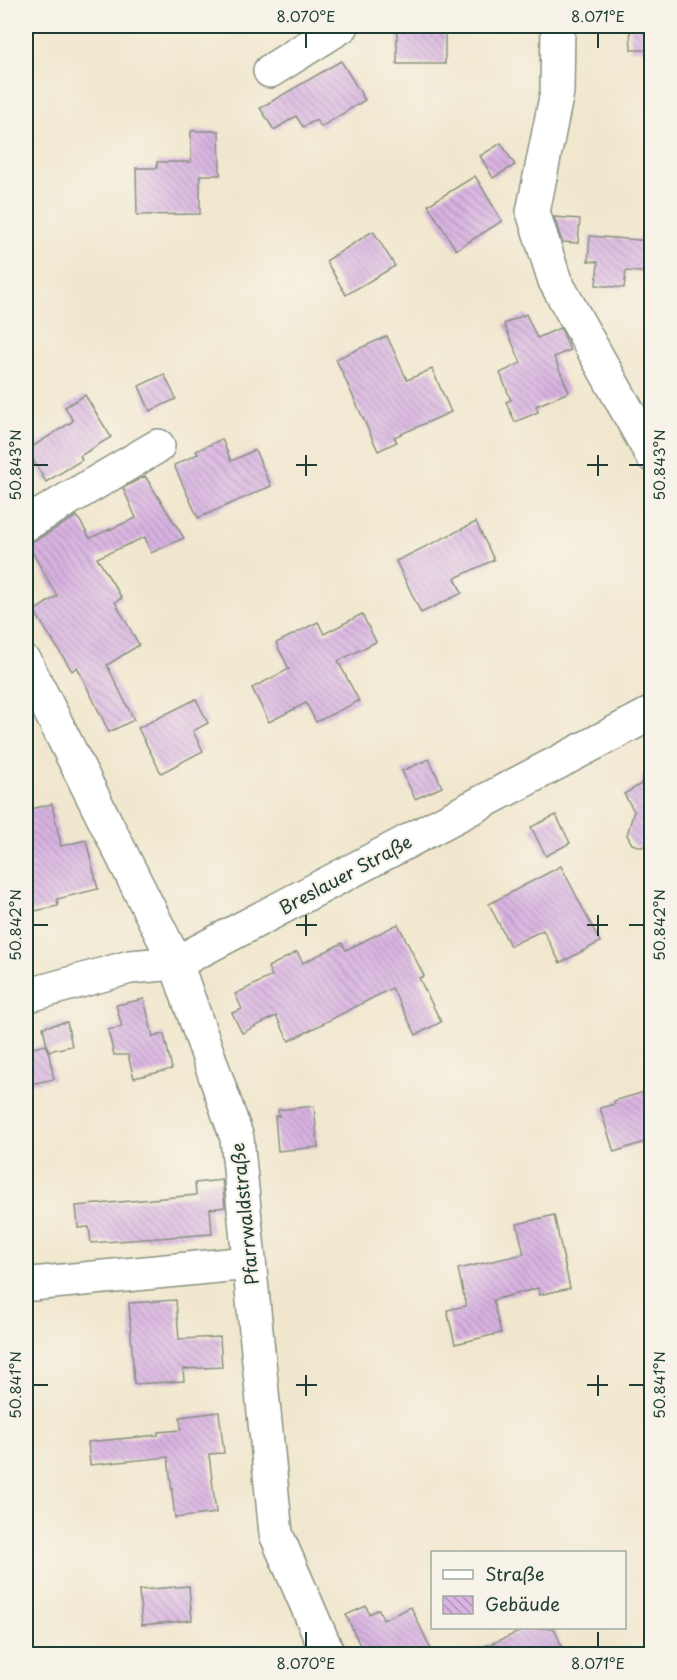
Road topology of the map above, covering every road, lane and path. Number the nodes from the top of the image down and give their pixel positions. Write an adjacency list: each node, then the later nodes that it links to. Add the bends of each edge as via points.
1 (342, 26): 3 (street)
2 (558, 26): 5 (street, via 557,92 533,212 555,281)
3 (270, 71)
4 (158, 446): 6 (street)
5 (651, 455)
6 (26, 524)
7 (26, 663): 9 (street, Pfarrwaldstraße)
8 (651, 712): 9 (street, Breslauer Straße)
9 (176, 963): 10 (street, Breslauer Straße, via 130,967); 11 (street, Pfarrwaldstraße, via 237,1138)
10 (26, 996)
11 (249, 1263): 12 (street); 13 (street, Pfarrwaldstraße, via 276,1533)
12 (32, 1284)
13 (328, 1654)

